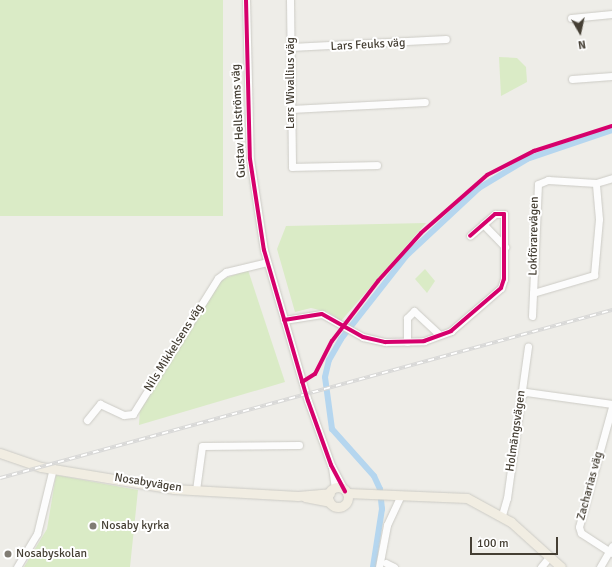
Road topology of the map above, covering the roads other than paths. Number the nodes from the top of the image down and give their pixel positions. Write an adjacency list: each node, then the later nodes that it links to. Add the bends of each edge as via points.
1 (246, 0): 17 (street, Gustav Hellströms väg, via 250,159)
2 (290, 0): 6 (street, Lars Wivallius väg)
3 (612, 14): 4 (street)
4 (571, 18)
5 (446, 39): 6 (street, Lars Feuks väg)
6 (291, 48): 10 (street, Lars Wivallius väg)
7 (612, 76): 8 (street)
8 (572, 79)
9 (425, 102): 10 (street)
10 (291, 109): 11 (street, Lars Wivallius väg, via 292,167)
11 (377, 165)
12 (612, 178): 13 (street, Lokförarevägen)
13 (596, 183): 18 (street, via 599,219 594,275); 18 (street, Lokförarevägen, via 548,180 538,184)
14 (483, 224): 15 (street); 16 (street); 16 (street, via 495,214 504,214)
15 (470, 236)
16 (505, 247): 21 (street, via 501,288 461,325)
17 (267, 262): 20 (street, Gustav Hellströms väg); 26 (street, Nils Mikkelsens väg, via 226,272 218,278 133,414 124,415 100,404)
18 (533, 293): 19 (street, Lokförarevägen)
19 (532, 316)
20 (284, 320): 22 (street, via 322,314 373,341); 29 (street, Gustav Hellströms väg)
21 (440, 335): 22 (street); 22 (street, via 414,311 407,318)
22 (407, 342)
23 (528, 346): 24 (street, Holmängsvägen)
24 (522, 394): 25 (street, Zacharias väg); 37 (street, Holmängsvägen)
25 (612, 405): 38 (street, Zacharias väg, via 579,527 581,533)
26 (87, 420)
27 (298, 445): 31 (street, via 202,446)
28 (0, 453): 30 (main road, Nosabyvägen)
29 (331, 465): 32 (street, Gustav Hellströms väg); 33 (street, Gustav Hellströms väg)
30 (53, 468): 31 (main road, Nosabyvägen); 41 (street, via 37,534)
31 (196, 490): 33 (main road, Nosabyvägen, via 298,496)
32 (346, 492): 33 (main road); 35 (main road); 36 (main road)
33 (331, 494): 36 (main road, via 337,507)
34 (401, 495): 35 (main road); 37 (main road, via 467,498); 42 (street, via 387,525)
35 (377, 496): 36 (main road)
36 (345, 504)
37 (502, 515): 39 (main road)
38 (611, 550): 46 (street)
39 (549, 557): 44 (street); 45 (main road)
40 (386, 563): 43 (street)
41 (17, 567)
42 (379, 567)
43 (394, 567)
44 (540, 567)
45 (561, 567)
46 (600, 567)

